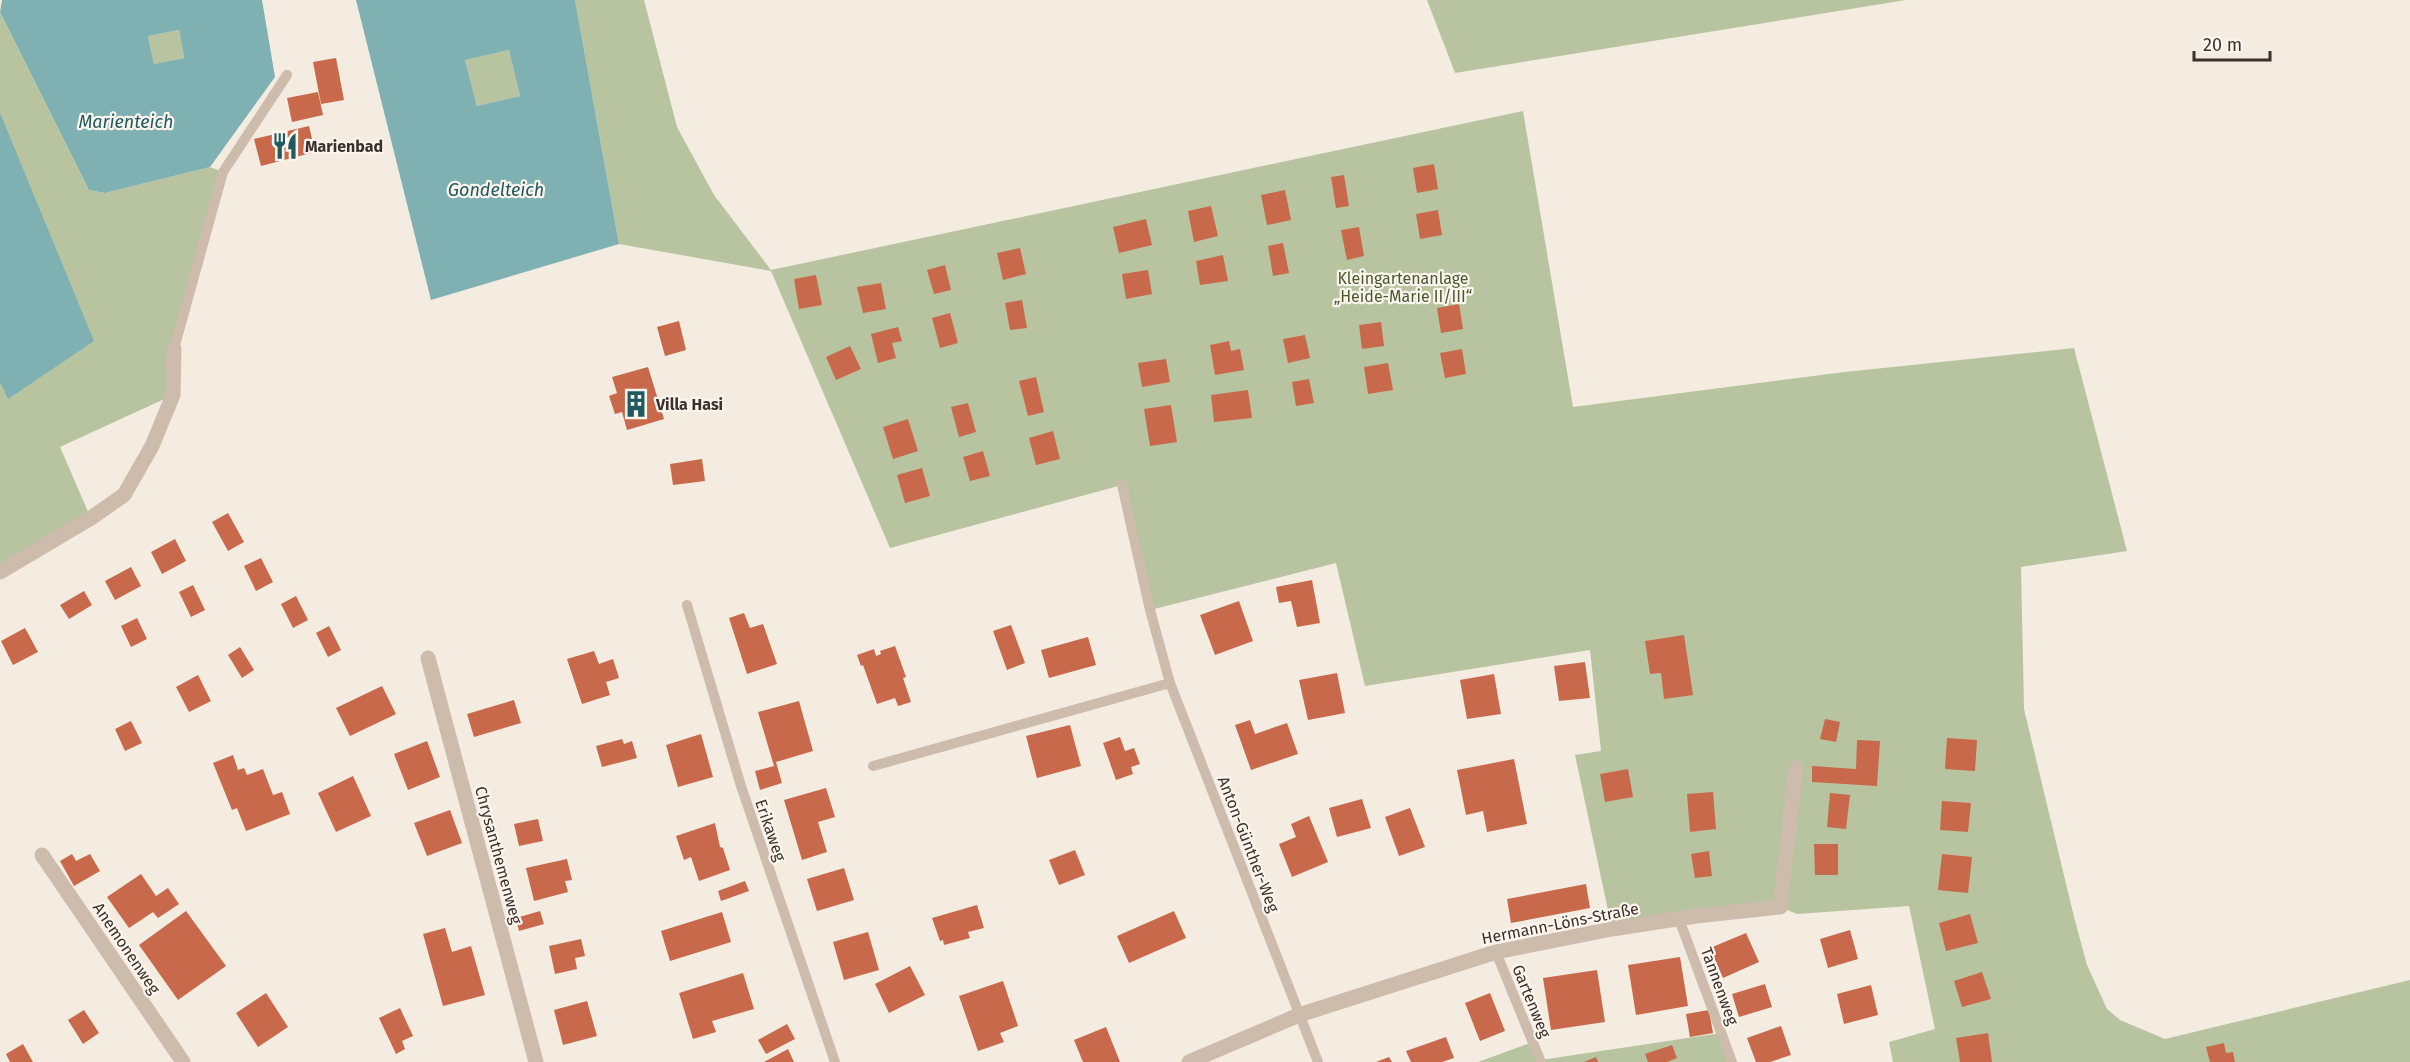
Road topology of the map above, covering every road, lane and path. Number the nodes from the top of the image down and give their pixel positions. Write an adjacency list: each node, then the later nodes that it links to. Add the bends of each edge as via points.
1 (287, 75): 2 (lane, via 223,172)
2 (174, 349): 4 (street, via 173,395 152,446 124,495)
3 (1122, 485): 7 (lane, Anton-Günther-Weg)
4 (0, 572)
5 (687, 606): 17 (lane, Erikaweg, via 741,786)
6 (428, 658): 16 (street, Chrysanthemenweg)
7 (1170, 683): 8 (lane); 13 (lane, Anton-Günther-Weg)
8 (873, 766)
9 (1796, 768): 11 (street, Hermann-Löns-Straße, via 1780,907)
10 (42, 855): 15 (street, Anemonenweg)
11 (1679, 920): 12 (street, Hermann-Löns-Straße); 20 (lane, Tannenweg)
12 (1496, 952): 13 (street, Hermann-Löns-Straße); 14 (lane, Gartenweg)
13 (1299, 1015): 18 (street, Hermann-Löns-Straße); 19 (lane, Anton-Günther-Weg)
14 (1540, 1060)
15 (183, 1062)
16 (536, 1062)
17 (835, 1062)
18 (1189, 1062)
19 (1318, 1062)
20 (1732, 1062)

